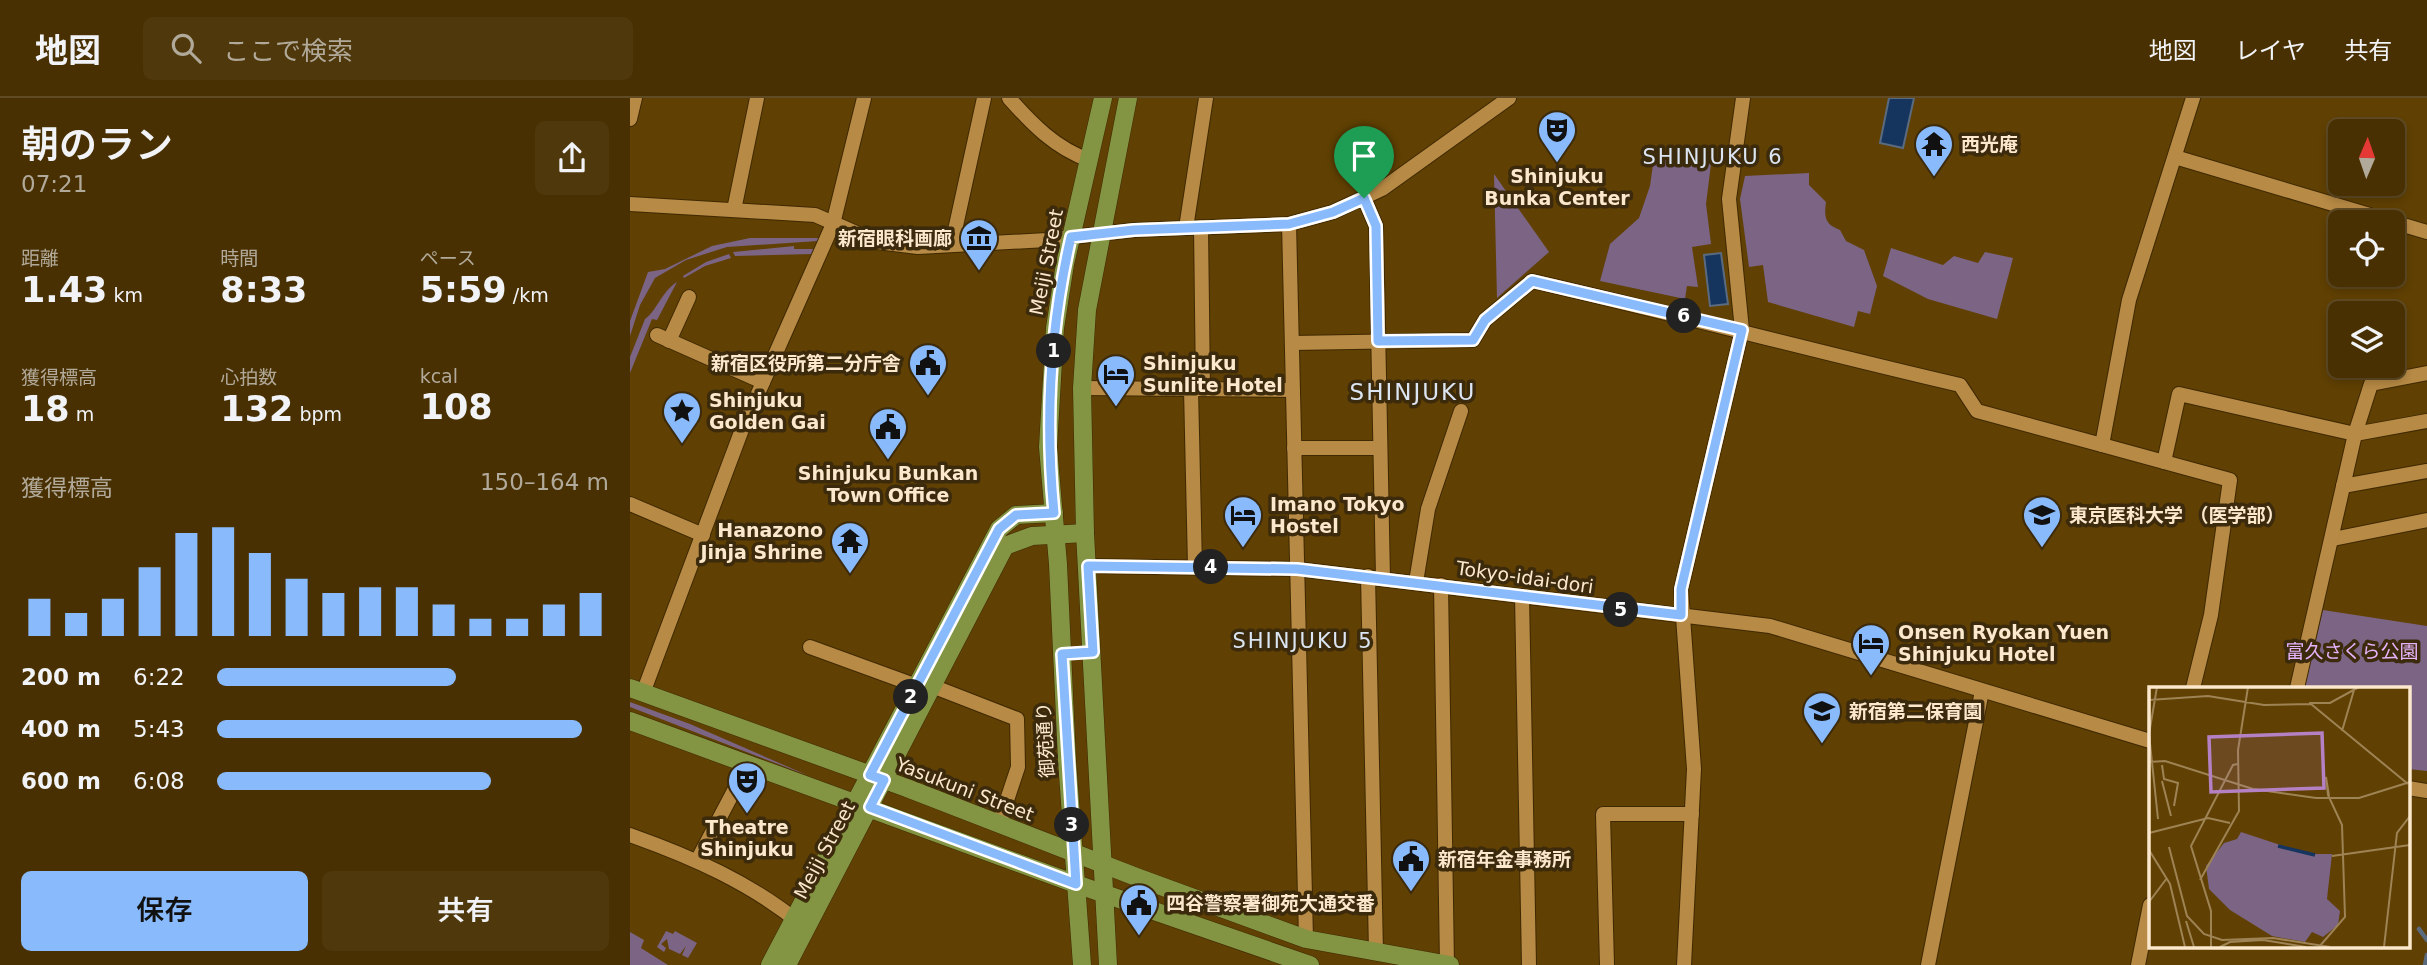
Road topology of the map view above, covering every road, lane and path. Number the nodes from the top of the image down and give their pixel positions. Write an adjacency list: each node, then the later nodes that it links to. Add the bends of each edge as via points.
1 (635, 98): 12 (street)
2 (757, 98): 17 (street)
3 (864, 98): 18 (street)
4 (984, 98): 24 (street)
5 (1009, 98): 14 (street, via 1034,127)
6 (1103, 98): 14 (main road, Meiji Street)
7 (1128, 98): 22 (main road)
8 (1206, 98): 20 (street)
9 (1509, 98): 15 (street)
10 (1743, 98): 26 (street, via 1729,199)
11 (2193, 98): 13 (street)
12 (630, 119)
13 (2175, 156): 21 (street); 37 (street, via 2129,300)
14 (1088, 160): 23 (main road, Meiji Street)
15 (1364, 198): 19 (street); 27 (street, via 1376,226)
16 (630, 204): 17 (street)
17 (734, 210): 18 (street, via 816,215)
18 (834, 224): 24 (street, via 891,245); 30 (street)
19 (1289, 224): 20 (street); 28 (street)
20 (1193, 227): 22 (street); 32 (street)
21 (2427, 232)
22 (1102, 233): 23 (street); 31 (main road, via 1087,310)
23 (1071, 237): 24 (street); 44 (main road, Meiji Street, via 1054,341 1048,447)
24 (952, 244)
25 (690, 298): 30 (street, via 663,338)
26 (1742, 330): 27 (street, via 1532,281 1485,320 1473,340); 37 (street, via 1960,385 1977,411); 58 (street, via 1681,589)
27 (1378, 341): 28 (street); 39 (street)
28 (1293, 342): 33 (street)
29 (2427, 373): 36 (street, via 2371,384)
30 (762, 382): 47 (street)
31 (1082, 388): 32 (street); 46 (main road)
32 (1197, 389): 33 (street); 51 (street)
33 (1293, 390): 38 (street)
34 (1461, 411): 55 (street, via 1428,509)
35 (2427, 421): 36 (street)
36 (2355, 434): 40 (street, via 2179,394); 42 (street)
37 (2102, 445): 40 (street)
38 (1294, 448): 39 (street); 52 (street)
39 (1380, 448): 54 (street)
40 (2164, 462): 63 (street, via 2230,480 2211,615)
41 (2427, 471): 42 (street)
42 (2343, 486): 49 (street)
43 (630, 504): 47 (street)
44 (1054, 513): 48 (main road, 御苑通り); 62 (main road, Meiji Street, via 1016,515 999,529)
45 (2427, 520): 49 (street)
46 (1085, 533): 48 (main road, Meiji Street); 50 (main road)
47 (703, 535): 65 (street)
48 (1056, 535): 61 (main road, 御苑通り); 62 (main road, Meiji Street, via 1018,539 1005,546)
49 (2333, 539): 64 (street)
50 (1088, 566): 51 (street, Tokyo-idai-dori); 60 (main road)
51 (1195, 567): 52 (street, Tokyo-idai-dori)
52 (1297, 569): 53 (street, Tokyo-idai-dori); 82 (street)
53 (1368, 576): 54 (street, Tokyo-idai-dori); 83 (street)
54 (1384, 578): 55 (street, Tokyo-idai-dori)
55 (1416, 582): 56 (street, Tokyo-idai-dori)
56 (1441, 585): 57 (street, Tokyo-idai-dori); 89 (street)
57 (1522, 596): 58 (street, Tokyo-idai-dori); 90 (street)
58 (1681, 615): 66 (street, Tokyo-idai-dori, via 1783,629); 72 (street, via 1689,664)
59 (810, 647): 62 (street)
60 (1093, 652): 61 (main road); 77 (main road)
61 (1062, 654): 75 (main road, 御苑通り)
62 (925, 686): 70 (main road, Meiji Street); 73 (street, via 1017,719 1017,767)
63 (2193, 687)
64 (2297, 687)
65 (637, 690): 70 (main road, Yasukuni Street)
66 (1982, 691): 68 (street, Tokyo-idai-dori); 93 (street)
67 (631, 723): 69 (main road)
68 (2149, 740)
69 (747, 766): 71 (main road); 76 (street)
70 (877, 778): 71 (main road, Meiji Street); 73 (main road, Yasukuni Street)
71 (863, 805): 78 (main road); 81 (main road, Meiji Street)
72 (1692, 814): 91 (street, via 1603,814); 92 (street)
73 (999, 824): 75 (main road, Yasukuni Street)
74 (630, 835): 76 (street)
75 (1074, 853): 77 (main road, Yasukuni Street); 78 (main road, 御苑通り)
76 (698, 859): 81 (street)
77 (1104, 865): 79 (main road); 82 (main road, Yasukuni Street)
78 (1076, 884): 79 (main road); 87 (main road, 御苑通り)
79 (1105, 894): 84 (main road); 88 (main road)
80 (2149, 914): 94 (street)
81 (800, 924): 85 (main road, Meiji Street); 86 (main road, Meiji Street)
82 (1306, 939): 83 (main road, Yasukuni Street)
83 (1376, 952): 89 (main road, Yasukuni Street)
84 (1303, 964)
85 (770, 965)
86 (787, 965)
87 (1082, 965)
88 (1108, 965)
89 (1448, 965)
90 (1529, 965)
91 (1607, 965)
92 (1684, 965)
93 (1927, 965)
94 (2138, 965)

